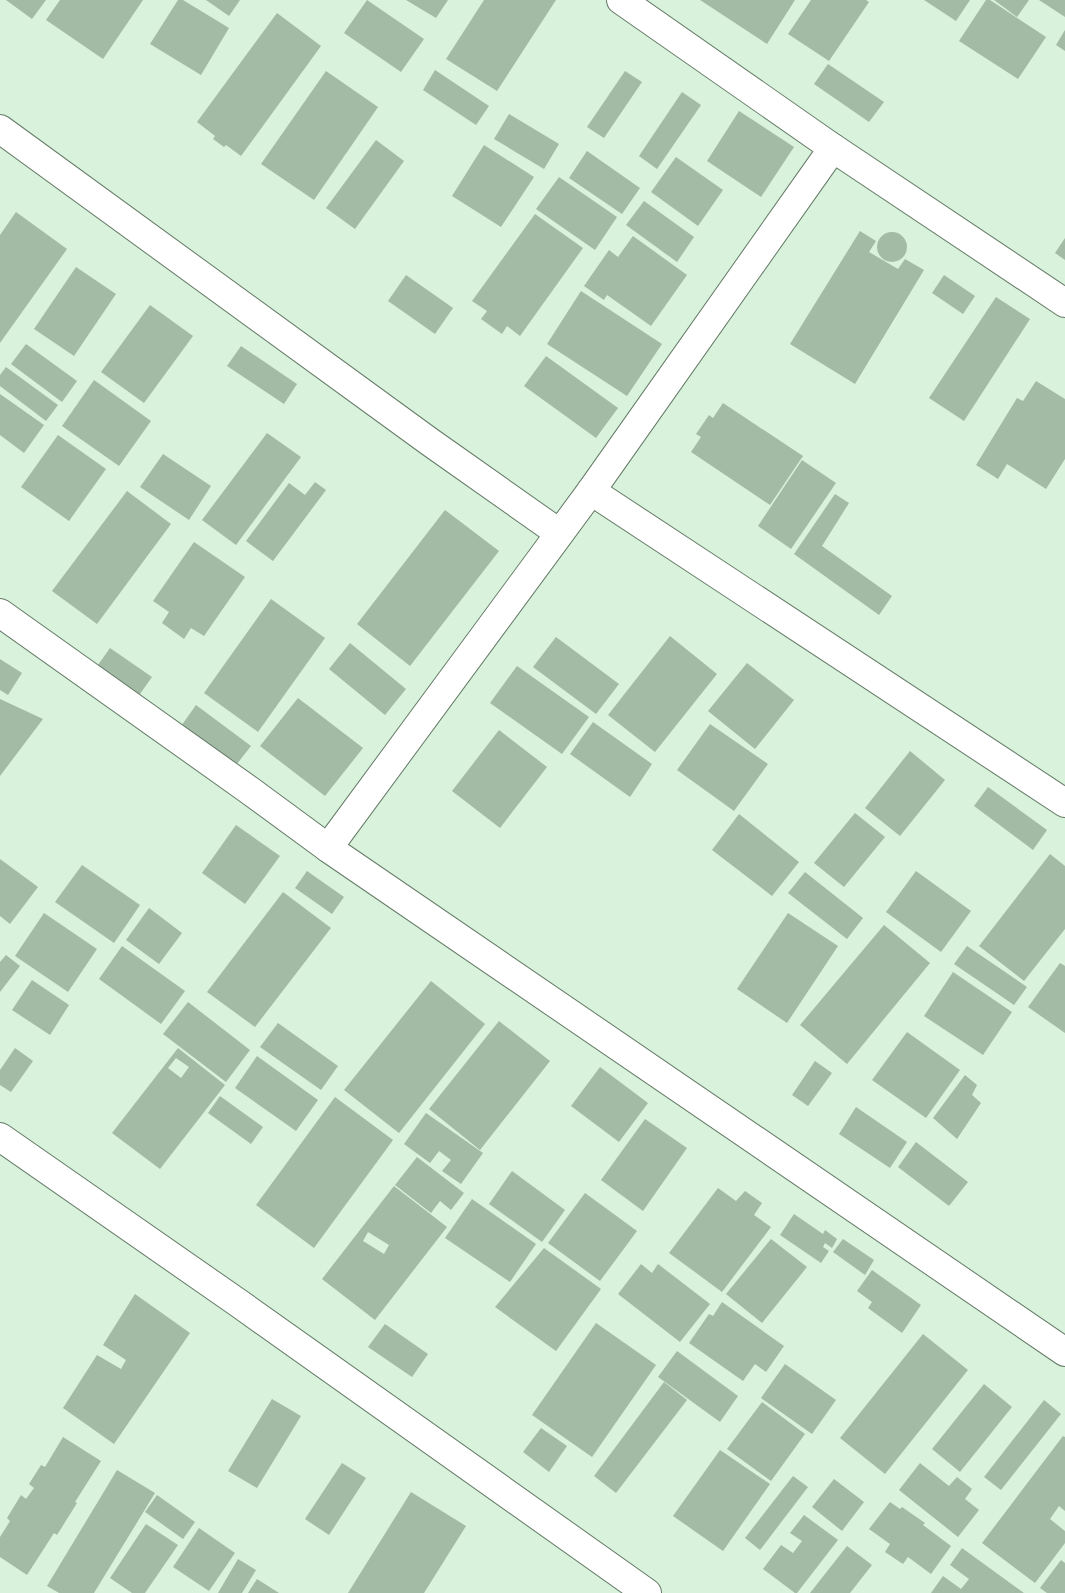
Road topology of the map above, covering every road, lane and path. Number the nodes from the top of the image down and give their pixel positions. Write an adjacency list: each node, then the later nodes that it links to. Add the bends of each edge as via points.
1 (621, 0): 3 (street)
2 (0, 129): 6 (street)
3 (833, 148): 4 (street); 5 (street)
4 (1065, 303)
5 (591, 491): 6 (street); 8 (street)
6 (559, 533): 9 (street)
7 (0, 613): 9 (street)
8 (1065, 803)
9 (328, 848): 11 (street)
10 (0, 1137): 12 (street)
11 (1065, 1352)
12 (647, 1593)

